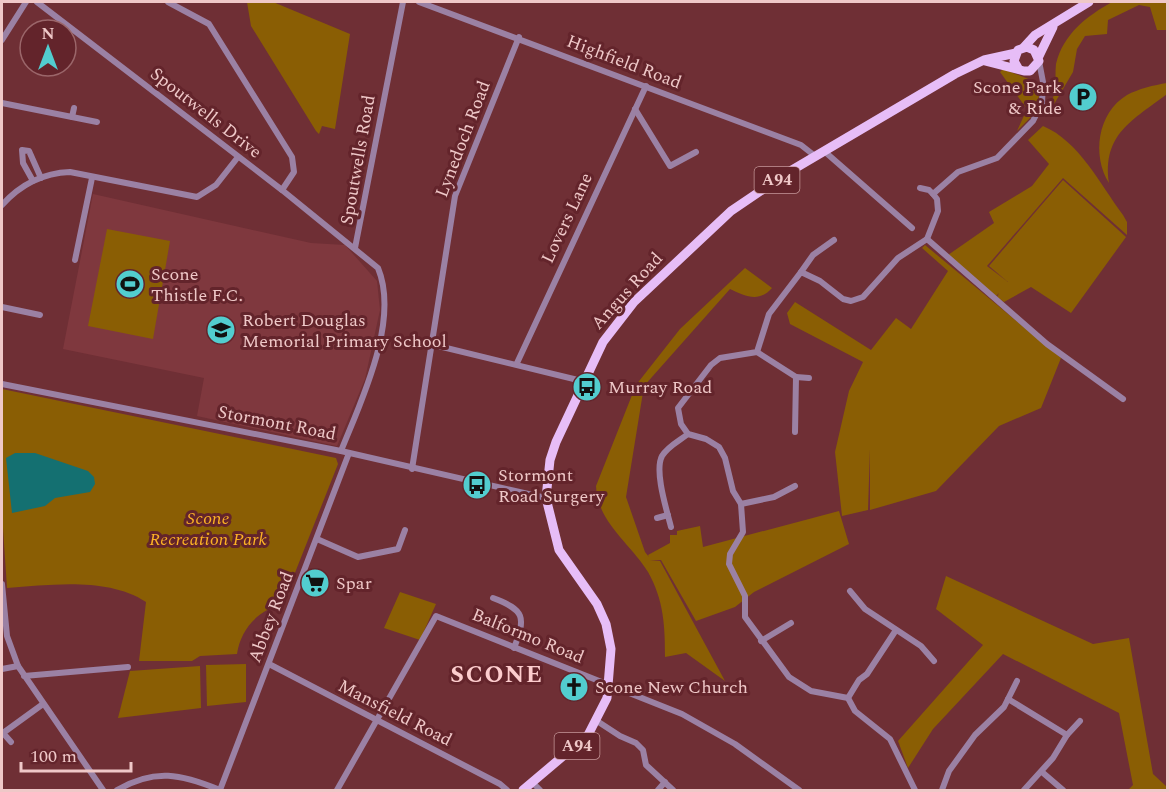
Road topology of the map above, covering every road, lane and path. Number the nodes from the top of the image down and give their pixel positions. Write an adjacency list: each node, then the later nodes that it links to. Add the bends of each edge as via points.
1 (26, 2): 9 (street)
2 (37, 2): 24 (street, Spoutwells Drive)
3 (168, 2): 29 (street, via 209,24 292,157 294,172)
4 (403, 2): 35 (street, Spoutwells Road)
5 (419, 2): 8 (street, Highfield Road)
6 (1089, 2): 7 (main road, A94)
7 (1058, 20): 10 (main road, A94); 11 (main road, A94, via 1048,33)
8 (519, 37): 14 (street, Highfield Road); 40 (street, Lynedoch Road, via 454,196)
9 (2, 40)
10 (1020, 50): 11 (main road, via 1031,48); 12 (main road, Angus Road / A94); 13 (main road, via 1014,61)
11 (1039, 58): 13 (main road, A94, via 1036,67); 15 (street)
12 (984, 60): 13 (main road); 21 (main road, Angus Road / A94)
13 (1023, 70): 15 (street)
14 (646, 86): 18 (street, Lovers Lane); 23 (street, Highfield Road, via 801,145)
15 (1043, 88): 30 (street, via 1037,114 1002,155 958,172)
16 (2, 103): 19 (street)
17 (74, 108): 19 (street)
18 (635, 109): 22 (street, via 670,166); 42 (street, Lovers Lane)
19 (72, 117): 20 (street)
20 (97, 122)
21 (824, 151): 23 (main road, Angus Road / A94); 32 (street)
22 (696, 152)
23 (815, 156): 45 (main road, Angus Road / A94, via 748,198 684,252 619,319)
24 (238, 157): 26 (street, via 216,185 197,197); 29 (street, Spoutwells Drive)
25 (40, 178): 26 (street, via 70,172); 27 (street); 27 (street, via 29,152 22,150 23,163)
26 (92, 178): 36 (street)
27 (33, 181): 31 (street)
28 (920, 188): 30 (street)
29 (282, 190): 35 (street, Spoutwells Drive)
30 (933, 194): 33 (street, via 939,211)
31 (2, 206)
32 (912, 228)
33 (927, 239): 37 (street, via 898,258 869,293 851,301); 47 (street, via 1047,344)
34 (834, 240): 37 (street, via 813,255)
35 (355, 248): 50 (street, Spoutwells Road, via 378,268 385,300 369,381)
36 (75, 260)
37 (801, 272): 41 (street, via 768,314)
38 (2, 307): 39 (street)
39 (40, 315)
40 (430, 344): 42 (street); 52 (street, Lynedoch Road)
41 (757, 352): 43 (street); 49 (street, via 720,358 711,365 678,408)
42 (518, 363): 45 (street)
43 (796, 377): 44 (street); 48 (street)
44 (809, 378)
45 (582, 381): 54 (main road, Angus Road / A94, via 550,460)
46 (2, 384): 50 (street, Stormont Road)
47 (1123, 399)
48 (795, 432)
49 (688, 434): 55 (street, via 719,447 733,492); 56 (street, via 661,458 659,468)
50 (341, 451): 51 (street, Stormont Road)
51 (349, 453): 52 (street, Stormont Road); 60 (street, Abbey Road)
52 (412, 469): 54 (street, Stormont Road)
53 (795, 486): 55 (street, via 774,497)
54 (546, 498): 75 (main road, Angus Road / A94, via 559,550 604,618 611,649)
55 (741, 504): 66 (street, via 743,532 730,554 729,564 745,596 745,617)
56 (669, 515): 57 (street); 58 (street)
57 (657, 518)
58 (671, 527)
59 (405, 530): 60 (street, via 398,549 358,557)
60 (316, 539): 69 (street, Abbey Road)
61 (2, 584): 70 (street, via 7,636)
62 (850, 591): 65 (street, via 865,609)
63 (493, 598): 67 (street, via 515,607 521,616)
64 (791, 623): 66 (street)
65 (896, 630): 68 (street, via 921,646); 76 (street)
66 (761, 641): 76 (street, via 789,677 811,690)
67 (514, 648): 75 (street, Balformo Road); 79 (street, Balformo Road, via 436,616)
68 (934, 661)
69 (269, 664): 79 (street, Mansfield Road); 89 (street, Abbey Road)
70 (18, 666): 72 (street); 73 (street)
71 (129, 667): 73 (street)
72 (2, 669)
73 (24, 676): 78 (street)
74 (1017, 681): 77 (street)
75 (609, 684): 80 (main road, A94); 96 (street, Balformo Road, via 682,714 735,744)
76 (848, 698): 97 (street, via 855,711 890,739)
77 (1008, 699): 82 (street); 98 (street, via 967,745 949,771)
78 (43, 704): 83 (street, via 3,733); 87 (street)
79 (376, 721): 90 (street); 91 (street, Mansfield Road)
80 (597, 721): 85 (street, via 636,743 643,750 646,765); 86 (main road, A94, via 582,742)
81 (1080, 721): 82 (street)
82 (1067, 735): 84 (street)
83 (10, 742)
84 (1042, 772): 99 (street); 100 (street)
85 (665, 782): 94 (street); 95 (street)
86 (533, 783): 92 (main road, A94); 93 (street)
87 (103, 790)
88 (117, 790): 89 (street, via 142,778 168,775 197,780)
89 (220, 790)
90 (338, 790)
91 (507, 790)
92 (523, 790)
93 (540, 790)
94 (657, 790)
95 (673, 790)
96 (799, 790)
97 (915, 790)
98 (942, 790)
99 (1024, 790)
100 (1063, 790)

